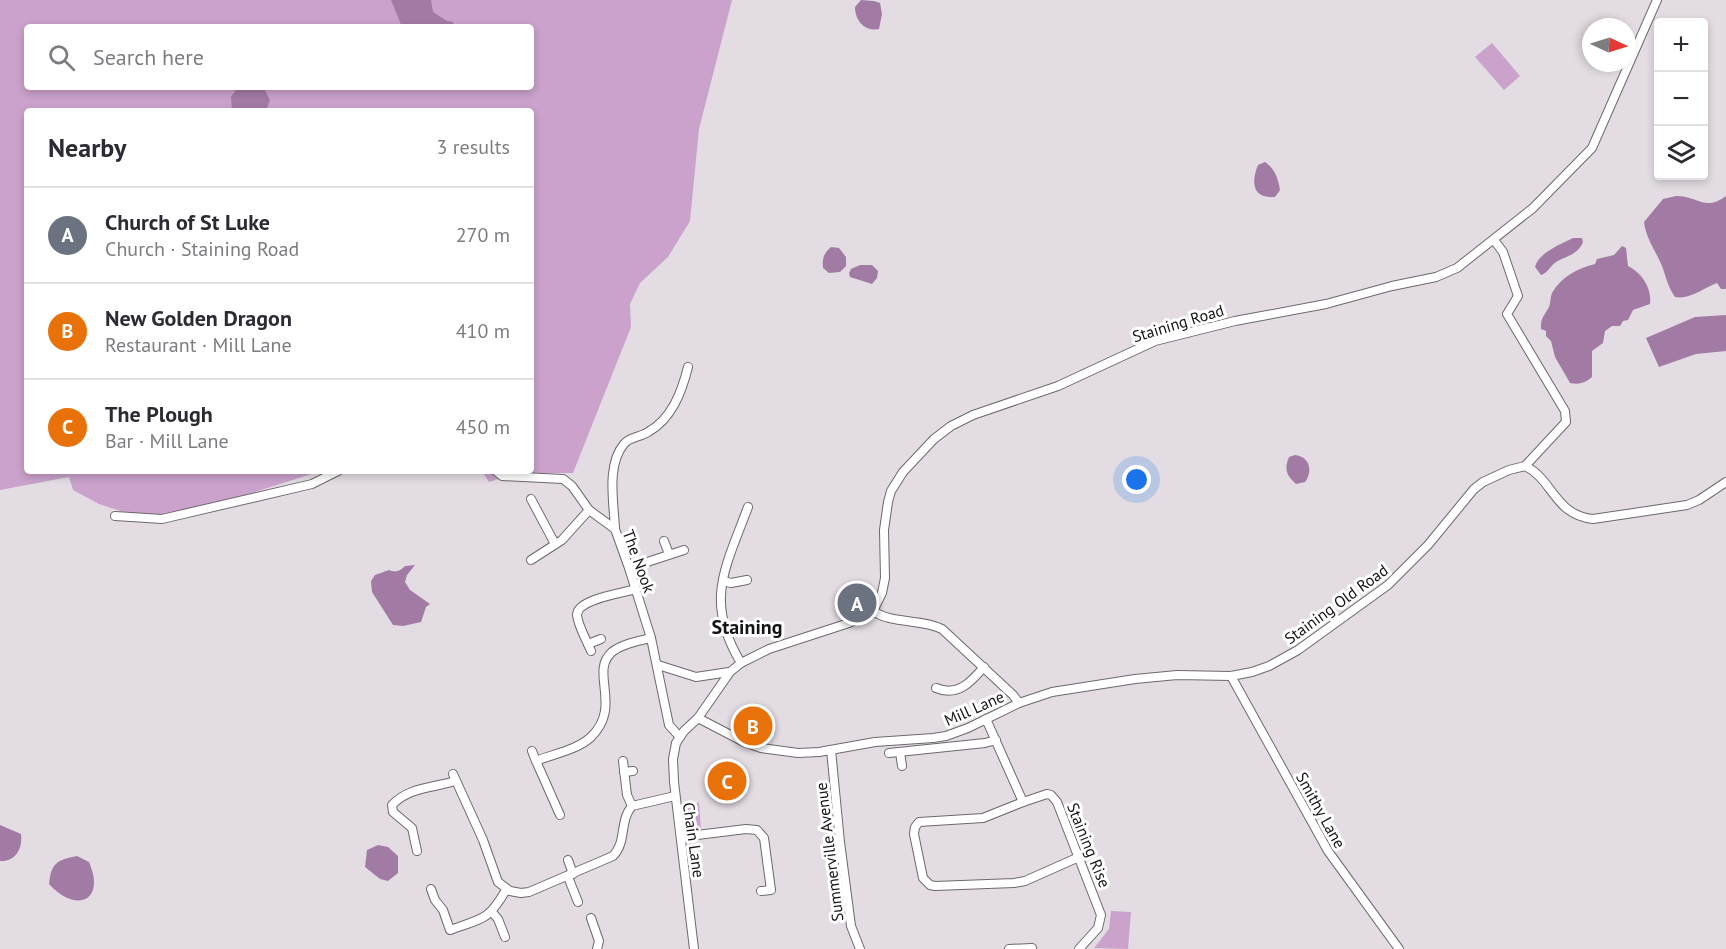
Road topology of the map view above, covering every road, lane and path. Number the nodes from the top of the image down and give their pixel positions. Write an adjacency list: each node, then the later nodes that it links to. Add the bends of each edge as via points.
1 (1657, 0): 2 (street, Staining Road, via 1592,148 1533,208)
2 (1494, 240): 4 (street, via 1503,252 1518,296 1507,314 1565,411 1566,422); 22 (street, Staining Road, via 1446,274 1155,341 1058,386 951,426 913,460 891,491 884,530 885,578)
3 (688, 367): 12 (street, via 668,414 652,430 628,440 621,449 613,479)
4 (1526, 466): 7 (street, via 1568,510 1593,519 1687,505); 29 (street, Staining Old Road, via 1493,476 1474,489 1408,566 1349,615 1277,662)
5 (332, 474): 11 (street, via 312,484 162,519)
6 (499, 474): 10 (street, The Nook, via 563,479)
7 (1726, 482)
8 (531, 499): 14 (street)
9 (748, 507): 20 (street)
10 (589, 510): 12 (street, The Nook); 14 (street)
11 (115, 516)
12 (615, 529): 18 (street, The Nook)
13 (664, 541): 16 (street)
14 (555, 544): 17 (street)
15 (684, 550): 16 (street)
16 (669, 554): 18 (street)
17 (531, 560)
18 (629, 568): 21 (street, The Nook)
19 (747, 580): 20 (street)
20 (723, 582): 25 (street, via 722,618)
21 (636, 589): 23 (street, The Nook); 24 (street, via 580,607 578,615 589,648)
22 (872, 610): 25 (street, via 849,623 777,646); 27 (street, via 883,616 936,626)
23 (651, 638): 26 (street, The Nook); 40 (street, via 621,647 607,658 602,674 606,707 602,722 590,738)
24 (602, 639)
25 (741, 663): 28 (street)
26 (657, 665): 28 (street, via 696,677); 34 (street, The Nook, via 669,725)
27 (984, 667): 30 (street, via 961,688 946,692); 31 (street)
28 (730, 672): 32 (street)
29 (1232, 676): 31 (street, Mill Lane, via 1177,675 1127,680 1052,692); 68 (street, Smithy Lane, via 1328,851)
30 (936, 688)
31 (1019, 703): 33 (street, Mill Lane)
32 (698, 718): 34 (street); 36 (street, Mill Lane, via 761,747 798,753)
33 (986, 719): 35 (street); 36 (street, Mill Lane, via 933,738)
34 (679, 736): 45 (street, Chain Lane, via 673,750)
35 (996, 740): 38 (street); 46 (street)
36 (831, 750): 64 (street, Summerville Avenue, via 851,926)
37 (532, 751): 40 (street)
38 (900, 752): 39 (street); 42 (street)
39 (889, 753)
40 (536, 761): 48 (street)
41 (623, 761): 44 (street)
42 (902, 766)
43 (633, 771): 44 (street)
44 (624, 772): 47 (street)
45 (675, 796): 47 (street); 49 (street, Chain Lane)
46 (1023, 802): 51 (street, Staining Rise, via 1051,795); 51 (street, via 983,818 919,822 914,834 927,883 1014,883)
47 (632, 806): 53 (street, via 626,815 618,852)
48 (560, 815)
49 (681, 837): 56 (street, via 757,830 766,846 771,890); 63 (street, Chain Lane)
50 (417, 852): 55 (street, via 412,828 393,812 392,804 408,793 454,777 483,840 495,878)
51 (1079, 857): 67 (street, Staining Rise, via 1101,915 1098,928)
52 (568, 860): 53 (street)
53 (570, 875): 55 (street, via 530,892); 57 (street)
54 (431, 889): 58 (street, via 450,930)
55 (506, 890): 58 (street)
56 (760, 891)
57 (578, 902)
58 (492, 912): 60 (street)
59 (591, 918): 61 (street)
60 (505, 937)
61 (599, 948)
62 (1032, 948): 66 (street)
63 (694, 949)
64 (860, 949)
65 (1010, 949): 66 (street)
66 (1021, 949)
67 (1079, 949)
68 (1399, 949)

